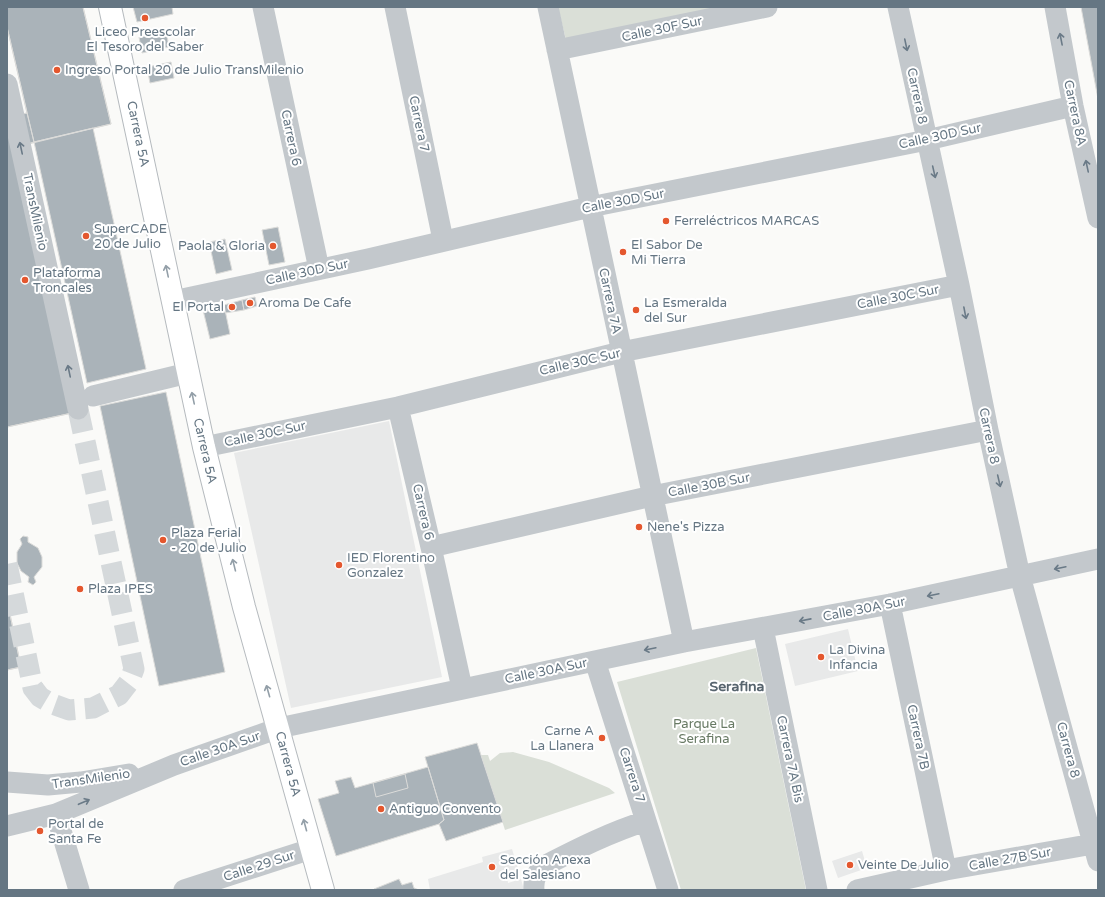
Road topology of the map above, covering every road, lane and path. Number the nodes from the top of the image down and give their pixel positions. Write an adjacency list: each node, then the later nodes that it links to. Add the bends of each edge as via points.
1 (110, 7): 17 (main road, Carrera 5A, one-way to 1)
2 (263, 7): 15 (street, Carrera 6)
3 (395, 7): 14 (street, Carrera 7)
4 (548, 7): 8 (street, Carrera 7A)
5 (767, 7): 8 (street, Calle 30F Sur)
6 (898, 7): 11 (street, Carrera 8, one-way to 11)
7 (1055, 7): 10 (street, Carrera 8A, one-way to 7)
8 (557, 50): 12 (street, Carrera 7A)
9 (7, 84): 19 (street, TransMilenio, one-way to 9, via 85,402)
10 (1073, 106): 11 (street, Calle 30D Sur); 13 (street, Carrera 8A, one-way to 10)
11 (927, 140): 12 (street, Calle 30D Sur); 16 (street, Carrera 8, one-way to 16)
12 (590, 207): 14 (street, Calle 30D Sur); 18 (street, Carrera 7A)
13 (1098, 218)
14 (443, 240): 15 (street, Calle 30D Sur)
15 (319, 269): 17 (street, Calle 30D Sur)
16 (959, 284): 18 (street, Calle 30C Sur); 21 (street, Carrera 8, one-way to 21)
17 (173, 300): 19 (main road, Carrera 5A)
18 (621, 352): 20 (street, Calle 30C Sur); 23 (street, Carrera 7A)
19 (188, 373): 22 (main road, Carrera 5A, one-way to 19)
20 (398, 406): 22 (street, Calle 30C Sur); 24 (street, Carrera 6)
21 (988, 430): 23 (street, Calle 30B Sur); 26 (street, Carrera 8, one-way to 26)
22 (204, 447): 32 (main road, Carrera 5A, one-way to 22, via 244,607)
23 (652, 496): 24 (street, Calle 30B Sur); 29 (street, Carrera 7A)
24 (431, 547): 31 (street, Carrera 6)
25 (1098, 559): 26 (street, Calle 30A Sur, one-way to 26)
26 (1020, 576): 27 (street, Calle 30A Sur, one-way to 27); 39 (street, Carrera 8)
27 (890, 604): 28 (street, Calle 30A Sur, one-way to 28); 40 (street, Carrera 7B)
28 (763, 628): 29 (street, Calle 30A Sur); 46 (street, Carrera 7A Bis)
29 (684, 642): 30 (street, Calle 30A Sur, one-way to 30)
30 (596, 661): 31 (street, Calle 30A Sur); 36 (street, Carrera 7)
31 (462, 688): 32 (street, Calle 30A Sur)
32 (278, 728): 33 (street, Calle 30A Sur); 38 (main road, Carrera 5A, one-way to 32)
33 (174, 765): 34 (street, TransMilenio, via 81,782 48,785); 35 (street, Calle 30A Sur, one-way to 33)
34 (7, 782)
35 (56, 814): 37 (street, Calle 30A Sur); 41 (street)
36 (646, 821): 44 (street, via 594,841 546,865 536,876); 45 (street, Carrera 7)
37 (7, 826)
38 (311, 849): 42 (street, Calle 29 Sur); 43 (main road, Carrera 5A)
39 (1096, 852): 40 (street, Calle 27B Sur)
40 (946, 870): 47 (street, Calle 27B Sur)
41 (79, 890)
42 (184, 890)
43 (322, 890)
44 (534, 890)
45 (668, 890)
46 (817, 890)
47 (857, 890)

